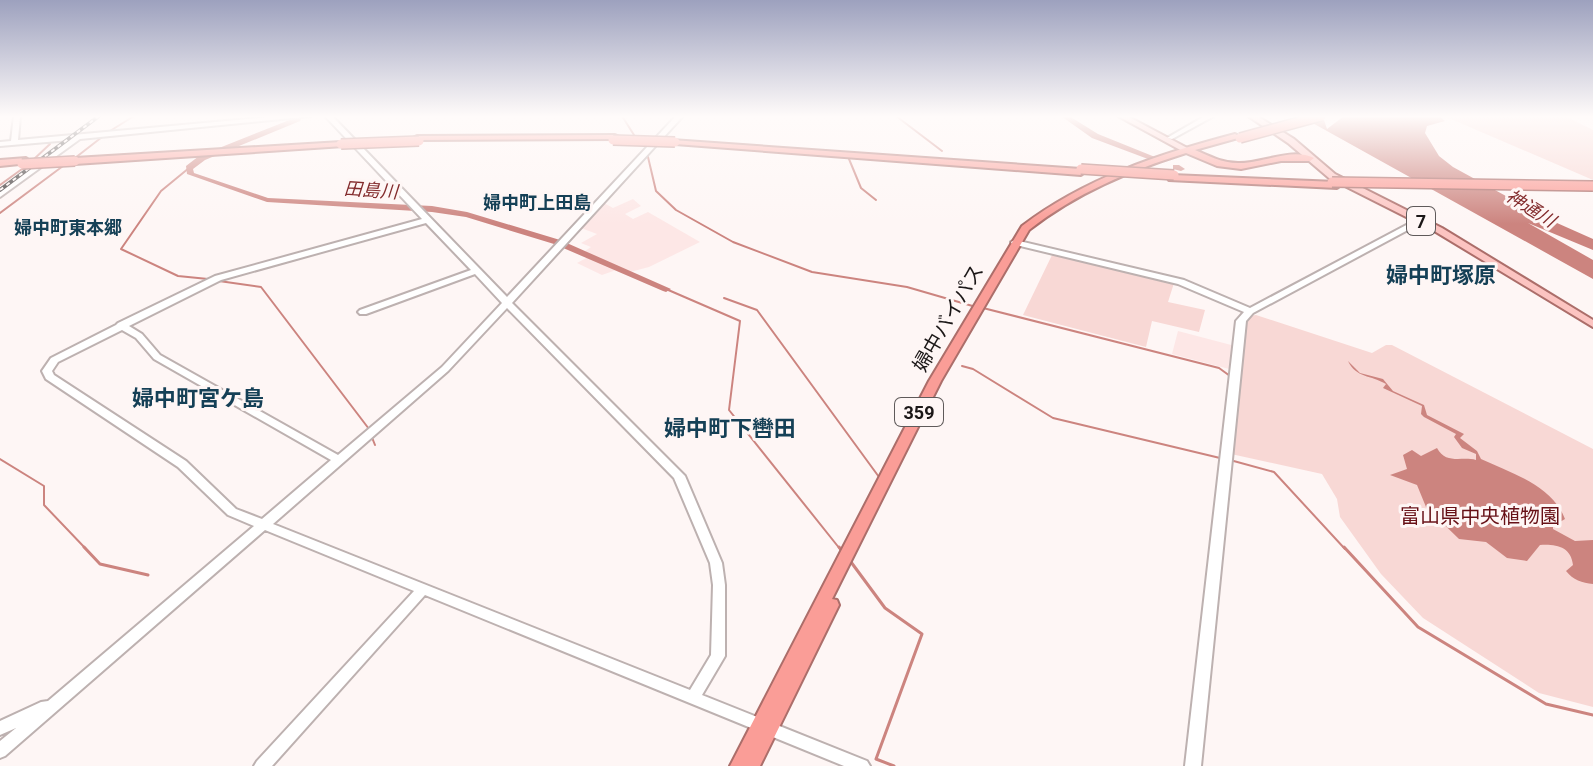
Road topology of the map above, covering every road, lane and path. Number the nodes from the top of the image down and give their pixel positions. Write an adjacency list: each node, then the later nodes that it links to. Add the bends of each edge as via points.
1 (58, 152): 12 (street)
2 (204, 152): 10 (highway, bridge)
3 (362, 152): 13 (street)
4 (647, 152): 17 (street)
5 (844, 152): 11 (highway, bridge, via 1173,177)
6 (1191, 152): 15 (highway, 婦中バイパス / 359, via 1085,192)
7 (1195, 152): 9 (highway, via 1220,164 1241,166)
8 (1303, 152): 9 (main road, 7)
9 (1310, 158): 20 (main road, 7, via 1351,187 1439,230)
10 (0, 164)
11 (1593, 188)
12 (0, 195)
13 (428, 220): 16 (street); 21 (street, via 245,268)
14 (1415, 224): 18 (street)
15 (1018, 243): 18 (street, via 1181,282); 27 (highway, 婦中バイパス / 359)
16 (476, 271): 17 (street); 19 (street)
17 (507, 303): 22 (street, via 445,369); 25 (street, via 679,476 716,563 721,611 718,656)
18 (1250, 311): 34 (street, via 1241,321 1237,344)
19 (363, 312)
20 (1593, 324)
21 (121, 325): 22 (street, via 157,357); 23 (street, via 54,360 47,371 50,377 182,464 232,512)
22 (339, 460): 23 (street)
23 (264, 524): 24 (street); 26 (street)
24 (424, 588): 25 (street); 30 (street)
25 (693, 697): 27 (street)
26 (56, 703): 28 (street); 29 (street)
27 (765, 726): 31 (highway, 婦中バイパス / 359); 32 (highway, 婦中バイパス / 359); 33 (street)
28 (0, 728)
29 (0, 751)
30 (262, 766)
31 (739, 766)
32 (750, 766)
33 (862, 766)
34 (1193, 766)

